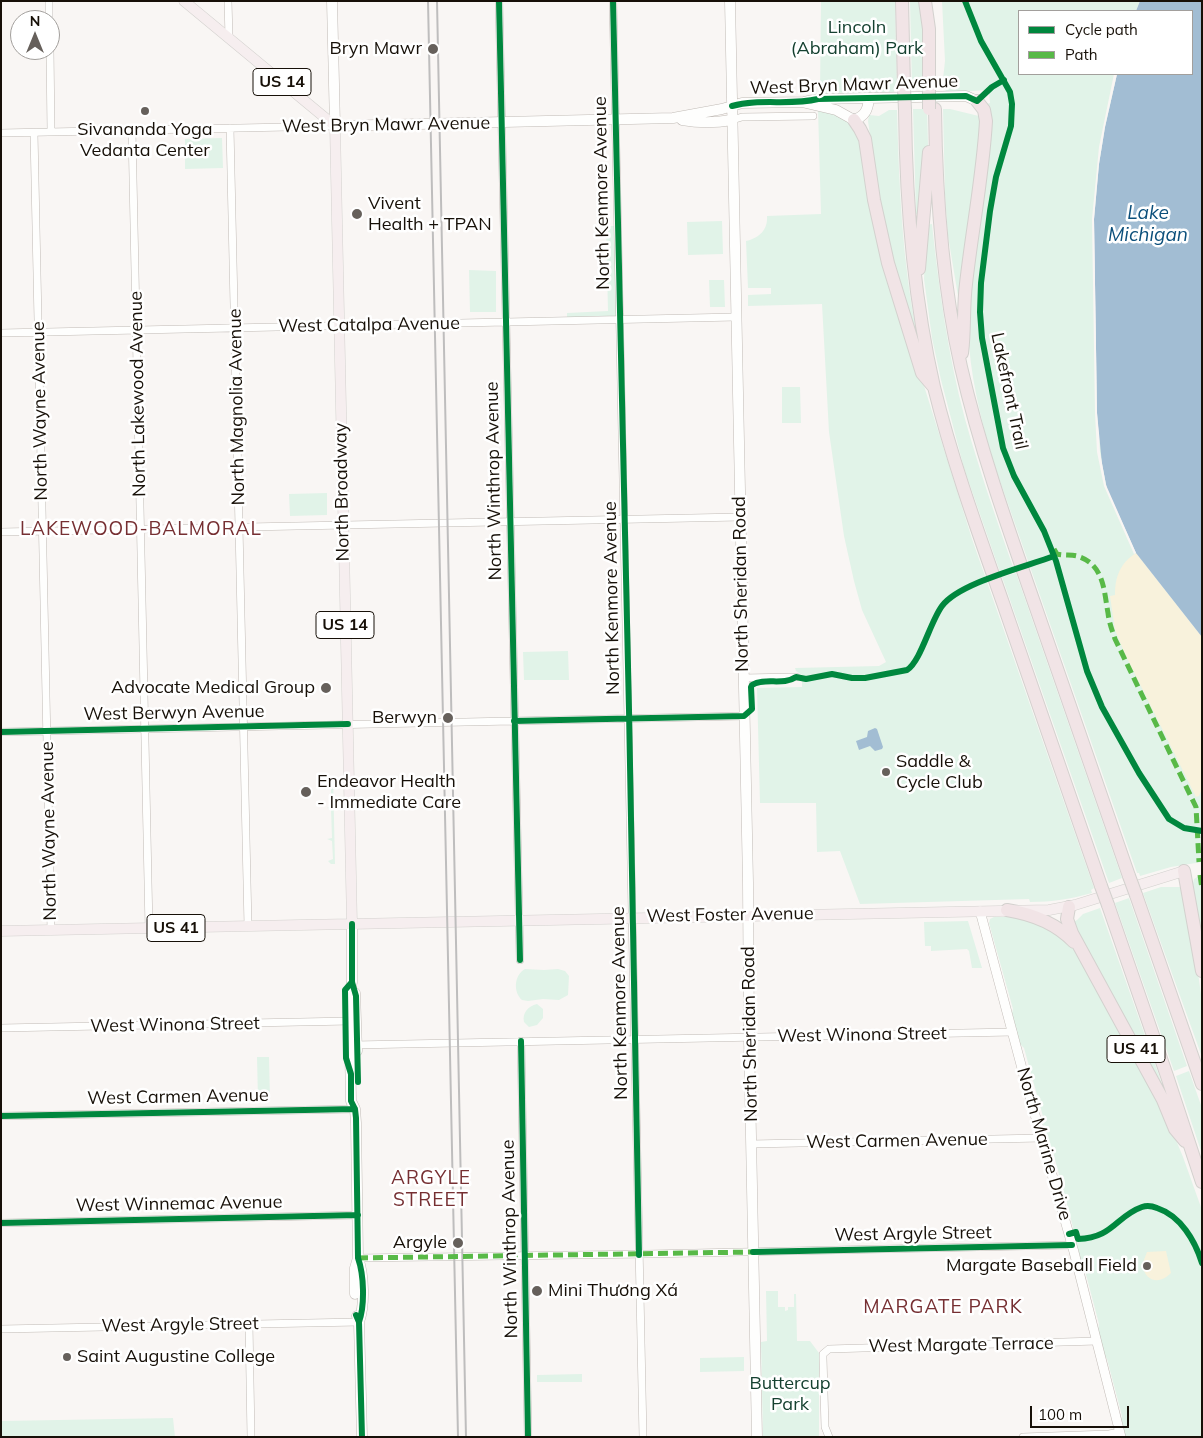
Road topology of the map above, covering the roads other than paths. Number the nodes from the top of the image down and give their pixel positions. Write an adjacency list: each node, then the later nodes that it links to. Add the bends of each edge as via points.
1 (184, 1): 10 (main road, US 14)
2 (228, 1): 10 (street)
3 (332, 1): 24 (main road, North Broadway)
4 (499, 1): 23 (street, North Winthrop Avenue)
5 (613, 1): 20 (street, North Kenmore Avenue)
6 (730, 1): 16 (main road, North Sheridan Road)
7 (902, 1): 30 (highway, bridge, via 909,224)
8 (925, 1): 12 (highway)
9 (932, 1): 12 (highway)
10 (230, 38): 24 (main road, US 14)
11 (50, 60): 27 (street)
12 (932, 88): 17 (highway)
13 (869, 98): 14 (main road, West Bryn Mawr Avenue, via 966,96); 15 (main road, West Bryn Mawr Avenue); 22 (main road, via 866,113)
14 (977, 101): 39 (highway, via 985,113 986,128 966,282)
15 (804, 102): 16 (main road, West Bryn Mawr Avenue); 22 (main road, via 836,110)
16 (732, 106): 19 (main road, West Bryn Mawr Avenue); 21 (main road, North Sheridan Road)
17 (932, 109): 30 (highway); 39 (highway, via 940,224 950,309)
18 (813, 116): 21 (street, West Bryn Mawr Avenue)
19 (673, 118): 20 (main road, West Bryn Mawr Avenue); 21 (main road, via 696,122)
20 (616, 119): 23 (main road, West Bryn Mawr Avenue); 32 (street, North Kenmore Avenue)
21 (732, 120): 31 (main road, North Sheridan Road)
22 (854, 120): 40 (highway, via 865,139 881,236 909,335 922,373)
23 (502, 122): 24 (main road, West Bryn Mawr Avenue); 33 (street, North Winthrop Avenue)
24 (335, 126): 25 (street, West Bryn Mawr Avenue); 34 (main road, North Broadway / US 14)
25 (230, 128): 26 (street, West Bryn Mawr Avenue); 35 (street, North Magnolia Avenue)
26 (132, 130): 27 (street, West Bryn Mawr Avenue); 36 (street, North Lakewood Avenue)
27 (51, 132): 29 (street, West Bryn Mawr Avenue)
28 (1, 133): 29 (street, West Bryn Mawr Avenue)
29 (34, 133): 37 (street, North Wayne Avenue)
30 (918, 297): 40 (highway)
31 (736, 317): 32 (street, West Catalpa Avenue); 41 (main road, North Sheridan Road)
32 (620, 320): 33 (street, West Catalpa Avenue); 42 (street, North Kenmore Avenue)
33 (506, 322): 34 (street, West Catalpa Avenue); 43 (street, North Winthrop Avenue)
34 (339, 326): 35 (street, West Catalpa Avenue); 44 (main road, North Broadway / US 14)
35 (235, 328): 36 (street, West Catalpa Avenue); 45 (street, North Magnolia Avenue)
36 (137, 330): 37 (street, West Catalpa Avenue); 46 (street, North Lakewood Avenue)
37 (39, 332): 38 (street, West Catalpa Avenue); 47 (street, North Wayne Avenue)
38 (1, 333)
39 (961, 365): 82 (highway, bridge, via 991,479)
40 (935, 388): 87 (highway, bridge, via 976,526)
41 (740, 517): 42 (street); 50 (main road, North Sheridan Road)
42 (625, 519): 43 (street); 52 (street, North Kenmore Avenue)
43 (510, 522): 44 (street); 53 (street, North Winthrop Avenue)
44 (343, 525): 45 (street); 54 (main road, North Broadway / US 14)
45 (239, 527): 46 (street); 55 (street, North Magnolia Avenue)
46 (141, 529): 47 (street); 56 (street, North Lakewood Avenue)
47 (43, 531): 48 (street); 57 (street, North Wayne Avenue)
48 (1, 532)
49 (796, 677): 50 (street)
50 (743, 678): 51 (main road, North Sheridan Road)
51 (744, 716): 52 (street, West Berwyn Avenue); 63 (main road, North Sheridan Road)
52 (629, 718): 53 (street, West Berwyn Avenue); 64 (street, North Kenmore Avenue)
53 (514, 721): 54 (street, West Berwyn Avenue); 65 (street, North Winthrop Avenue)
54 (348, 724): 55 (street, West Berwyn Avenue); 66 (main road, North Broadway / US 14)
55 (244, 726): 56 (street, West Berwyn Avenue); 67 (street, North Magnolia Avenue)
56 (145, 728): 57 (street, West Berwyn Avenue); 68 (street, North Lakewood Avenue)
57 (47, 730): 58 (street, West Berwyn Avenue); 69 (street, North Wayne Avenue)
58 (1, 732)
59 (1184, 870): 60 (main road, West Foster Avenue / US 41); 73 (highway, US 41)
60 (1069, 907): 61 (main road, West Foster Avenue / US 41); 71 (highway, via 1067,921)
61 (1007, 910): 62 (main road, West Foster Avenue / US 41); 71 (highway, US 41, via 1029,914 1053,925)
62 (980, 911): 63 (main road, West Foster Avenue / US 41); 77 (street, North Marine Drive)
63 (748, 915): 64 (main road, West Foster Avenue / US 41); 78 (main road, North Sheridan Road)
64 (633, 918): 65 (main road, West Foster Avenue / US 41); 79 (street, North Kenmore Avenue)
65 (519, 920): 66 (main road, West Foster Avenue / US 41); 72 (street, North Winthrop Avenue)
66 (352, 924): 67 (main road, West Foster Avenue / US 41); 74 (main road, North Broadway)
67 (248, 926): 68 (main road, West Foster Avenue / US 41)
68 (149, 928): 69 (main road, West Foster Avenue / US 41)
69 (52, 930): 70 (main road, West Foster Avenue / US 41)
70 (1, 931)
71 (1081, 951): 87 (highway, US 41, via 1159,1092 1175,1129)
72 (520, 960)
73 (1202, 971)
74 (352, 982): 75 (main road, North Broadway); 81 (main road, North Broadway, via 356,996)
75 (350, 1021): 76 (street, West Winona Street); 81 (main road, North Broadway)
76 (1, 1028)
77 (1013, 1032): 78 (street, West Winona Street); 85 (street, North Marine Drive)
78 (749, 1037): 79 (street, West Winona Street); 86 (main road, North Sheridan Road)
79 (636, 1039): 80 (street, West Winona Street); 93 (street, North Kenmore Avenue)
80 (521, 1042): 81 (street, West Winona Street); 94 (street, North Winthrop Avenue)
81 (354, 1045): 83 (main road, North Broadway, via 351,1100)
82 (1202, 1084)
83 (355, 1109): 84 (street, West Carmen Avenue); 89 (main road, North Broadway)
84 (1, 1116)
85 (1042, 1138): 86 (street, West Carmen Avenue); 91 (street, North Marine Drive)
86 (751, 1144): 92 (main road, North Sheridan Road)
87 (1190, 1146): 88 (highway, US 41)
88 (1202, 1182)
89 (358, 1215): 90 (street, West Winnemac Avenue); 95 (main road, North Broadway)
90 (1, 1223)
91 (1072, 1245): 92 (street, West Argyle Street); 99 (street, North Marine Drive)
92 (753, 1252): 93 (street, West Argyle Street); 106 (main road, North Sheridan Road)
93 (639, 1254): 94 (street, West Argyle Street); 105 (street, North Kenmore Avenue)
94 (525, 1256): 95 (street, West Argyle Street); 104 (street, North Winthrop Avenue)
95 (358, 1258): 96 (main road, North Broadway, via 362,1268)
96 (359, 1322): 97 (street, West Argyle Street); 103 (main road, North Broadway)
97 (249, 1324): 98 (street, West Argyle Street); 102 (street)
98 (1, 1329)
99 (1097, 1341): 100 (street, North Marine Drive); 101 (street, West Margate Terrace, via 833,1348 826,1351 823,1358 824,1427)
100 (1120, 1434): 107 (street)
101 (828, 1436)
102 (250, 1437)
103 (362, 1437)
104 (528, 1437)
105 (643, 1437)
106 (757, 1437)
107 (1023, 1437)

